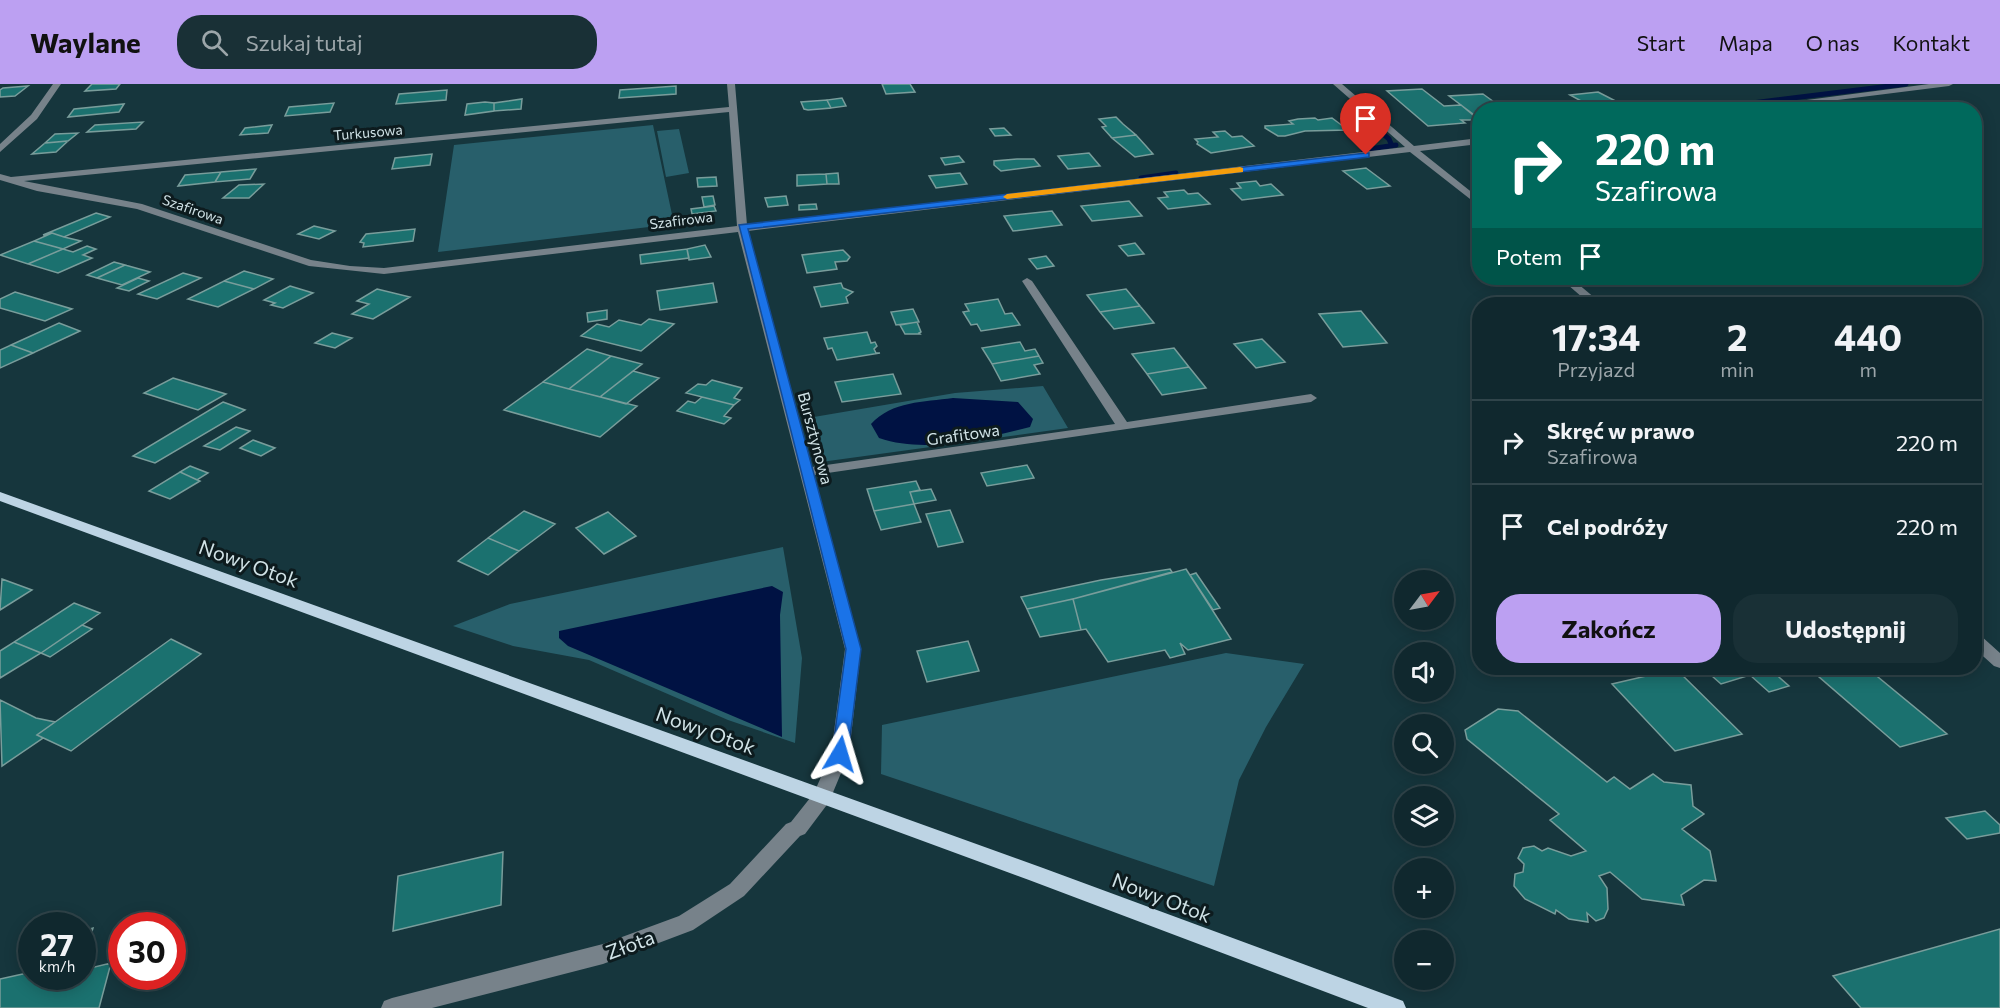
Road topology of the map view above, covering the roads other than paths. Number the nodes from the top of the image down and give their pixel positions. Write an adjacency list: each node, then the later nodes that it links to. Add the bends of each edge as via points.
1 (57, 84): 8 (street, via 34,117)
2 (731, 84): 6 (street, Bursztynowa)
3 (1337, 84): 9 (street)
4 (1949, 84): 5 (street)
5 (1799, 102)
6 (731, 109): 10 (street, Turkusowa); 12 (street, Bursztynowa)
7 (1472, 142): 9 (street, Szafirowa)
8 (0, 149)
9 (1413, 150): 11 (street); 12 (street, Szafirowa)
10 (2, 180): 12 (street, Szafirowa, via 138,206 309,262 350,269 384,271)
11 (1472, 197)
12 (742, 227): 18 (street, Bursztynowa)
13 (1027, 281): 17 (street)
14 (1573, 285): 15 (street)
15 (1588, 297)
16 (1311, 398): 17 (street, Grafitowa)
17 (1123, 427): 18 (street, Grafitowa)
18 (807, 472): 22 (street, Bursztynowa, via 853,649 840,754)
19 (0, 496): 22 (main road, Nowy Otok)
20 (1982, 646): 21 (street)
21 (2000, 662)
22 (822, 797): 23 (main road, Nowy Otok); 24 (street, Złota, via 798,828 737,890 686,923 603,954)
23 (1382, 1006)
24 (392, 1008)

